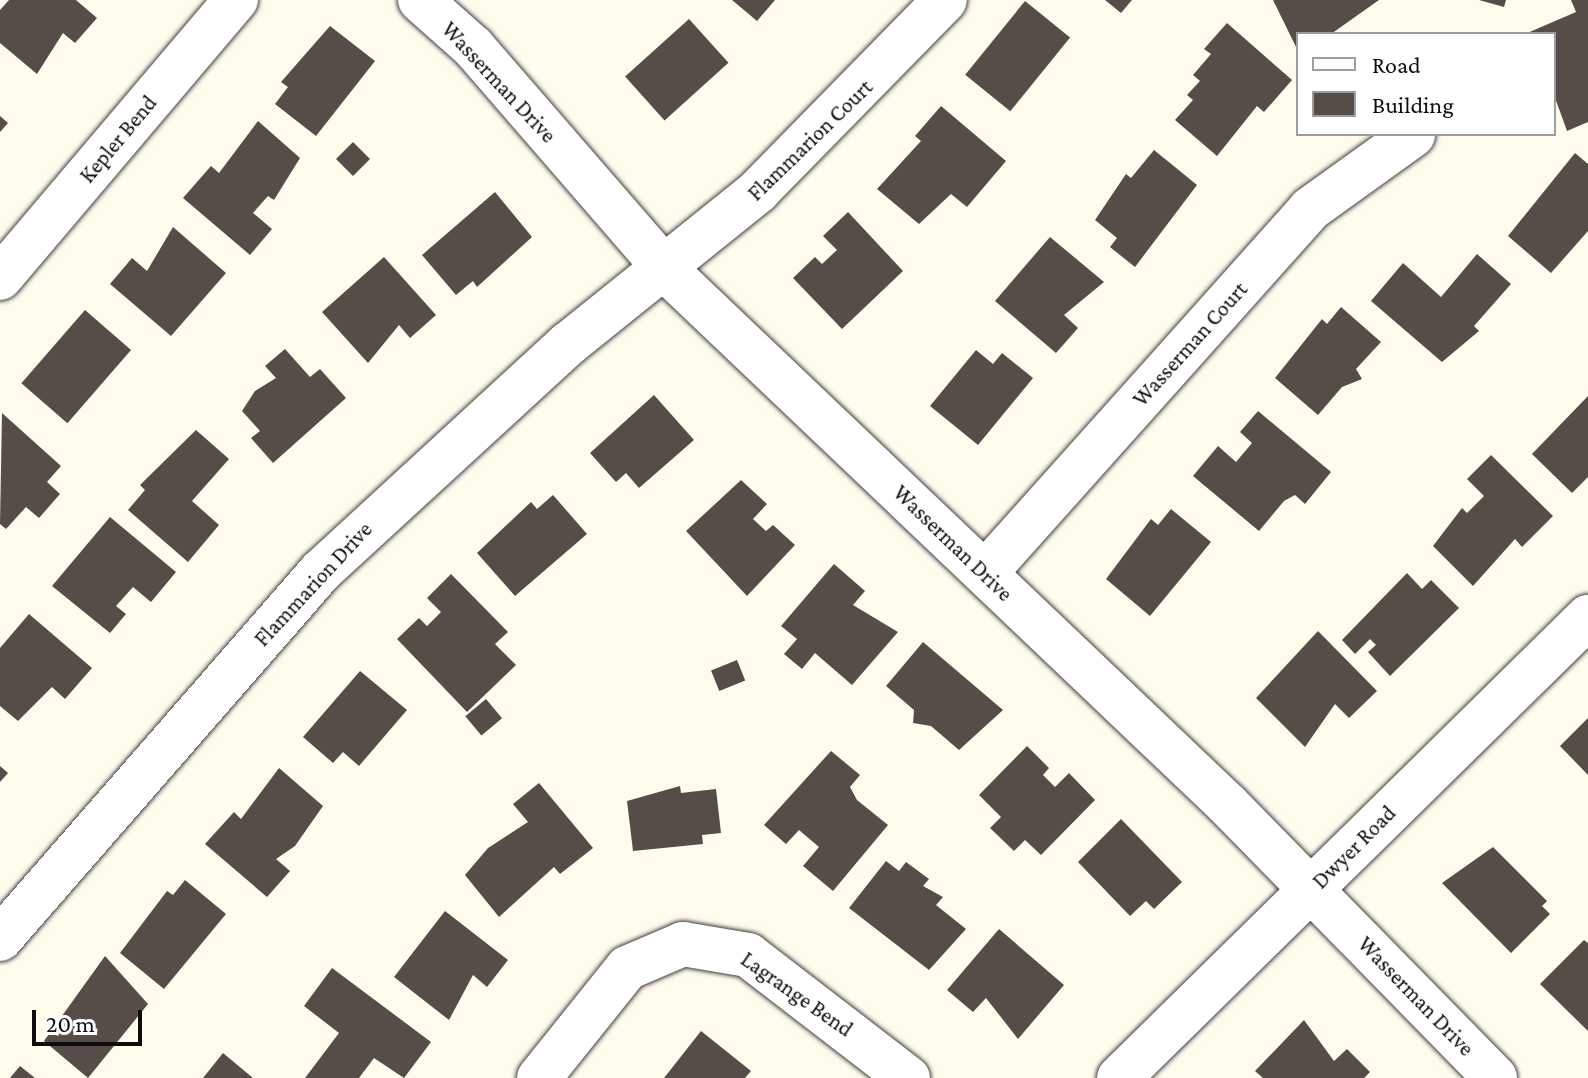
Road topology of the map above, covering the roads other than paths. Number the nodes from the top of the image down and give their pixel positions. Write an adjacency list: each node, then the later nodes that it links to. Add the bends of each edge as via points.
1 (236, 0): 6 (street, Kepler Bend)
2 (420, 0): 5 (street, Wasserman Drive, via 473,47)
3 (945, 0): 5 (street, Flammarion Court, via 769,181)
4 (1412, 136): 7 (street, Wasserman Court, via 1310,209)
5 (666, 270): 7 (street, Wasserman Drive); 10 (street, Flammarion Drive, via 464,435 320,572)
6 (0, 278)
7 (985, 573): 9 (street, Wasserman Drive)
8 (1588, 617): 9 (street, Dwyer Road)
9 (1312, 888): 13 (street, Dwyer Road); 14 (street, Wasserman Drive)
10 (0, 939)
11 (539, 1078): 12 (street, Lagrange Bend, via 627,968 683,944 748,955)
12 (908, 1078)
13 (1119, 1078)
14 (1495, 1078)

